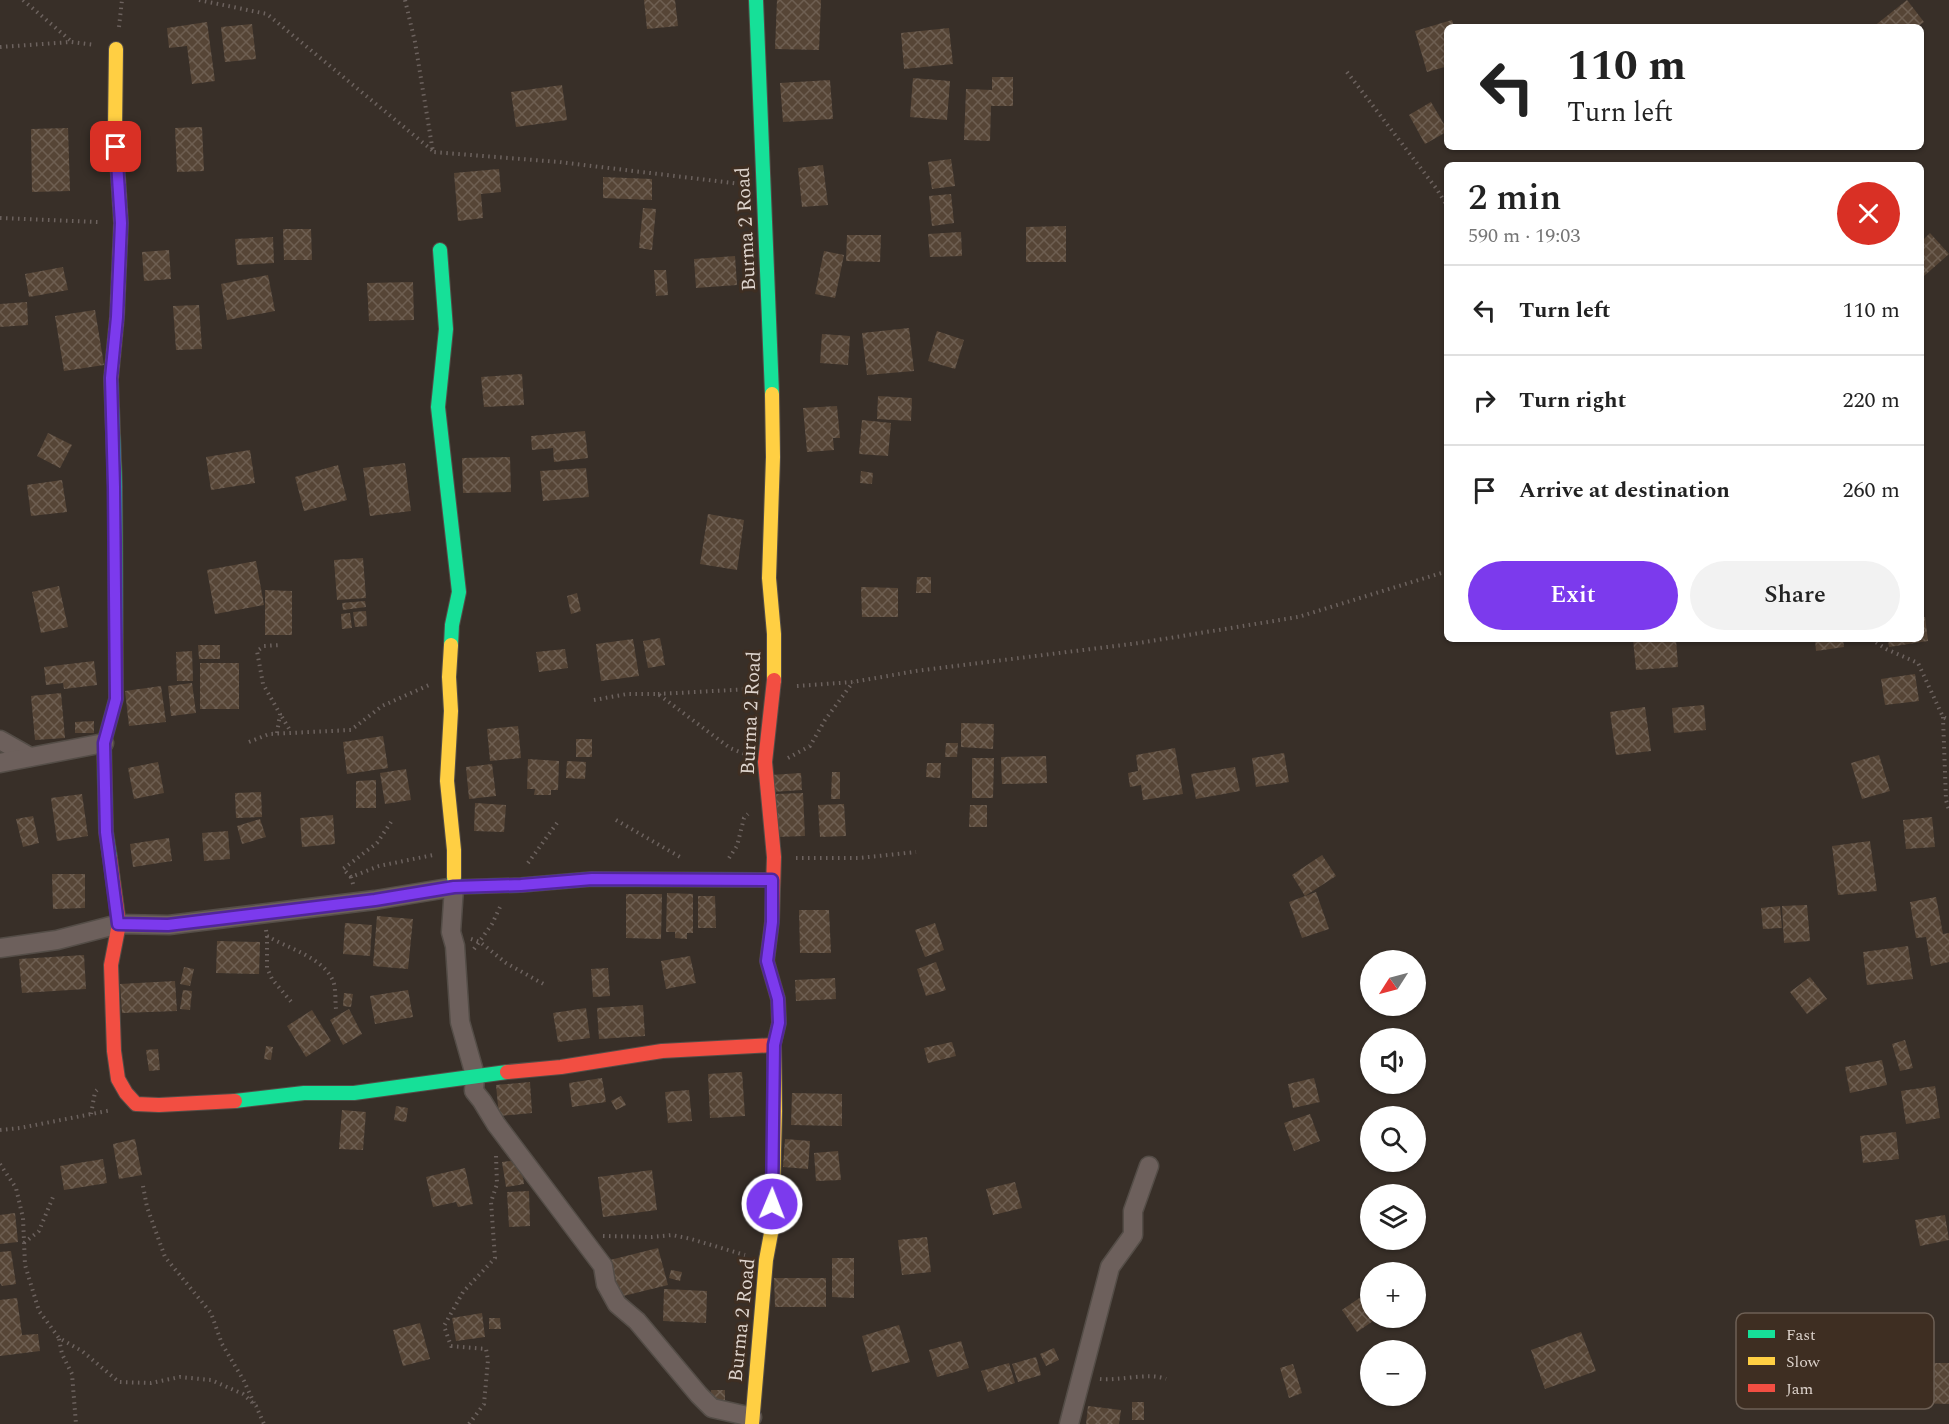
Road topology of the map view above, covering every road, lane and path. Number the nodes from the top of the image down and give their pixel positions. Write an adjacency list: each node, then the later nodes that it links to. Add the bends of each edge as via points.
1 (24, 0): 5 (path, via 71,42)
2 (199, 0): 8 (path, via 267,14)
3 (405, 0): 8 (path)
4 (756, 0): 9 (street, Burma 2 Road)
5 (0, 48)
6 (116, 48): 12 (street, via 115,129)
7 (1347, 72): 10 (path)
8 (434, 152): 9 (path, via 559,162)
9 (762, 187): 19 (street, Burma 2 Road, via 770,321 773,457 769,578)
10 (1444, 201)
11 (0, 218): 12 (path)
12 (121, 223): 29 (street, via 111,378 116,699)
13 (440, 250): 17 (street, via 446,329 438,407 459,592)
14 (1444, 572): 18 (path, via 1298,616 1139,643)
15 (1876, 642): 23 (path, via 1918,663)
16 (280, 645): 22 (path, via 264,646 258,651 263,684)
17 (449, 677): 25 (path, via 382,706 351,730); 37 (street, via 447,781)
18 (854, 682): 19 (path); 32 (path, via 810,746)
19 (774, 688): 20 (path); 32 (street, Burma 2 Road)
20 (658, 694): 21 (path); 32 (path, via 730,748)
21 (594, 699)
22 (280, 714): 25 (path); 26 (path)
23 (1943, 717): 24 (path); 34 (path)
24 (1949, 720)
25 (291, 732): 26 (path)
26 (277, 733): 28 (path)
27 (0, 740): 30 (street)
28 (249, 742)
29 (104, 743): 30 (street); 47 (street, via 106,832)
30 (30, 757): 31 (street)
31 (0, 763)
32 (765, 768): 33 (street, Burma 2 Road)
33 (768, 797): 39 (street, Burma 2 Road); 40 (path, via 744,818 737,846)
34 (1949, 810)
35 (616, 820): 42 (path, via 679,856)
36 (391, 822): 41 (path, via 377,843 343,868)
37 (454, 850): 41 (path, via 379,866); 44 (street)
38 (916, 852): 39 (path, via 859,858)
39 (774, 857): 43 (street, Burma 2 Road)
40 (726, 862)
41 (351, 877): 45 (path, via 353,885)
42 (701, 880): 43 (street); 44 (street, via 592,879)
43 (772, 880): 54 (street, Burma 2 Road, via 767,961 778,999 779,1023)
44 (454, 887): 45 (street); 48 (street)
45 (375, 900): 46 (street)
46 (263, 913): 47 (street, via 168,925); 49 (path)
47 (118, 924): 50 (street, via 57,940); 56 (street, via 111,965 114,1052 118,1079)
48 (451, 932): 51 (path, via 480,942 506,963); 55 (street, via 460,1022)
49 (267, 936): 52 (path, via 267,968); 53 (path, via 304,953 324,969 333,981)
50 (0, 948)
51 (547, 986)
52 (293, 1004)
53 (336, 1009)
54 (774, 1045): 55 (street, via 662,1051 561,1067); 65 (street, Burma 2 Road, via 772,1216)
55 (475, 1075): 56 (street, via 354,1093); 57 (street, via 474,1091)
56 (136, 1104): 58 (path)
57 (496, 1125): 64 (street); 73 (path, via 497,1184 491,1202 495,1258 463,1292 444,1326 451,1346 486,1349 484,1404)
58 (0, 1130)
59 (0, 1164): 63 (path, via 16,1188)
60 (1149, 1166): 67 (street, via 1133,1211 1133,1234 1110,1267)
61 (143, 1186): 69 (path, via 165,1257 211,1313 222,1344)
62 (53, 1197): 63 (path, via 39,1231)
63 (24, 1244): 66 (path, via 25,1265 39,1311)
64 (589, 1246): 65 (path, via 605,1235 672,1235); 70 (street, via 603,1266 606,1284 617,1304 637,1321 699,1395 712,1408)
65 (766, 1260): 70 (street, Burma 2 Road)
66 (59, 1338): 69 (path, via 82,1351 119,1382 151,1383 180,1377 211,1380 243,1394); 71 (path, via 72,1374)
67 (1082, 1375): 68 (path, via 1120,1380 1159,1376); 74 (street)
68 (1166, 1379)
69 (255, 1406): 72 (path)
70 (752, 1420)
71 (76, 1424)
72 (264, 1424)
73 (469, 1424)
74 (1069, 1424)

